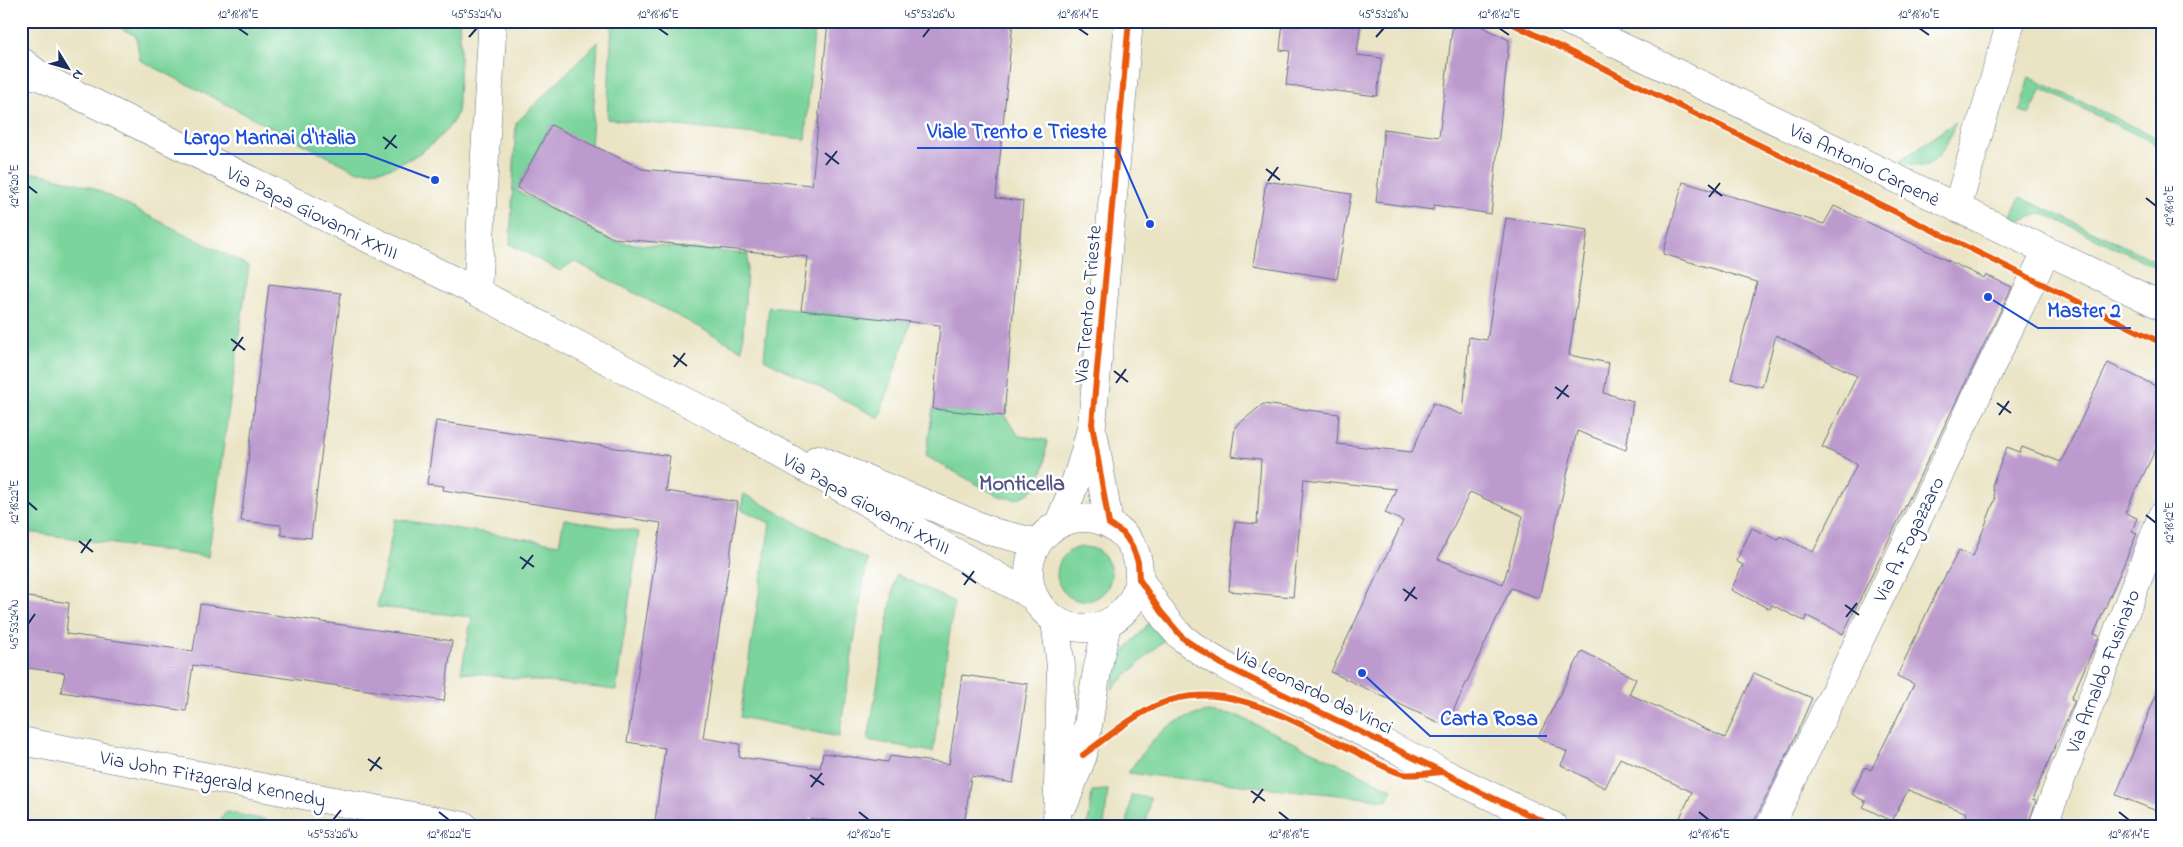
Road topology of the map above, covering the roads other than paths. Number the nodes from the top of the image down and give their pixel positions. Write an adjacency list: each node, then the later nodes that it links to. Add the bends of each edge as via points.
1 (490, 21): 9 (street, via 492,34)
2 (1129, 21): 12 (street, Via Trento e Trieste)
3 (1568, 21): 7 (street, Via Antonio Carpenè)
4 (2011, 21): 7 (street)
5 (21, 61): 6 (street, Via Papa Giovanni XXIII)
6 (32, 75): 9 (street, Via Papa Giovanni XXIII)
7 (1957, 208): 8 (street, Via Antonio Carpenè)
8 (2046, 252): 10 (street, Via Antonio Carpenè); 25 (street, Via A. Fogazzaro)
9 (476, 292): 11 (street, Via Papa Giovanni XXIII)
10 (2162, 306)
11 (726, 422): 16 (street, Via Papa Giovanni XXIII, via 993,532); 18 (street, Via Papa Giovanni XXIII)
12 (1092, 424): 14 (street, Via Trento e Trieste); 15 (street, Via Trento e Trieste, via 1085,458)
13 (2162, 516): 26 (street, Via Arnaldo Fusinato)
14 (1109, 524): 15 (street, Via Trento e Trieste, via 1084,518); 17 (street, Via Trento e Trieste, via 1132,546 1138,562)
15 (1058, 525): 16 (street, Via Trento e Trieste)
16 (1038, 543): 18 (street, Via Trento e Trieste, via 1030,560 1029,579)
17 (1139, 579): 20 (street, Via Trento e Trieste, via 1136,593 1128,606); 24 (street, Via Leonardo da Vinci, via 1184,639 1224,665)
18 (1034, 597): 19 (street, Via Trento e Trieste)
19 (1055, 620): 20 (street, Via Trento e Trieste, via 1072,627 1090,628); 22 (street, via 1061,666)
20 (1107, 624): 22 (street, via 1083,755)
21 (21, 741): 23 (street, Via John Fitzgerald Kennedy)
22 (1057, 824)
23 (464, 826)
24 (1553, 826)
25 (1770, 826)
26 (2043, 826)

